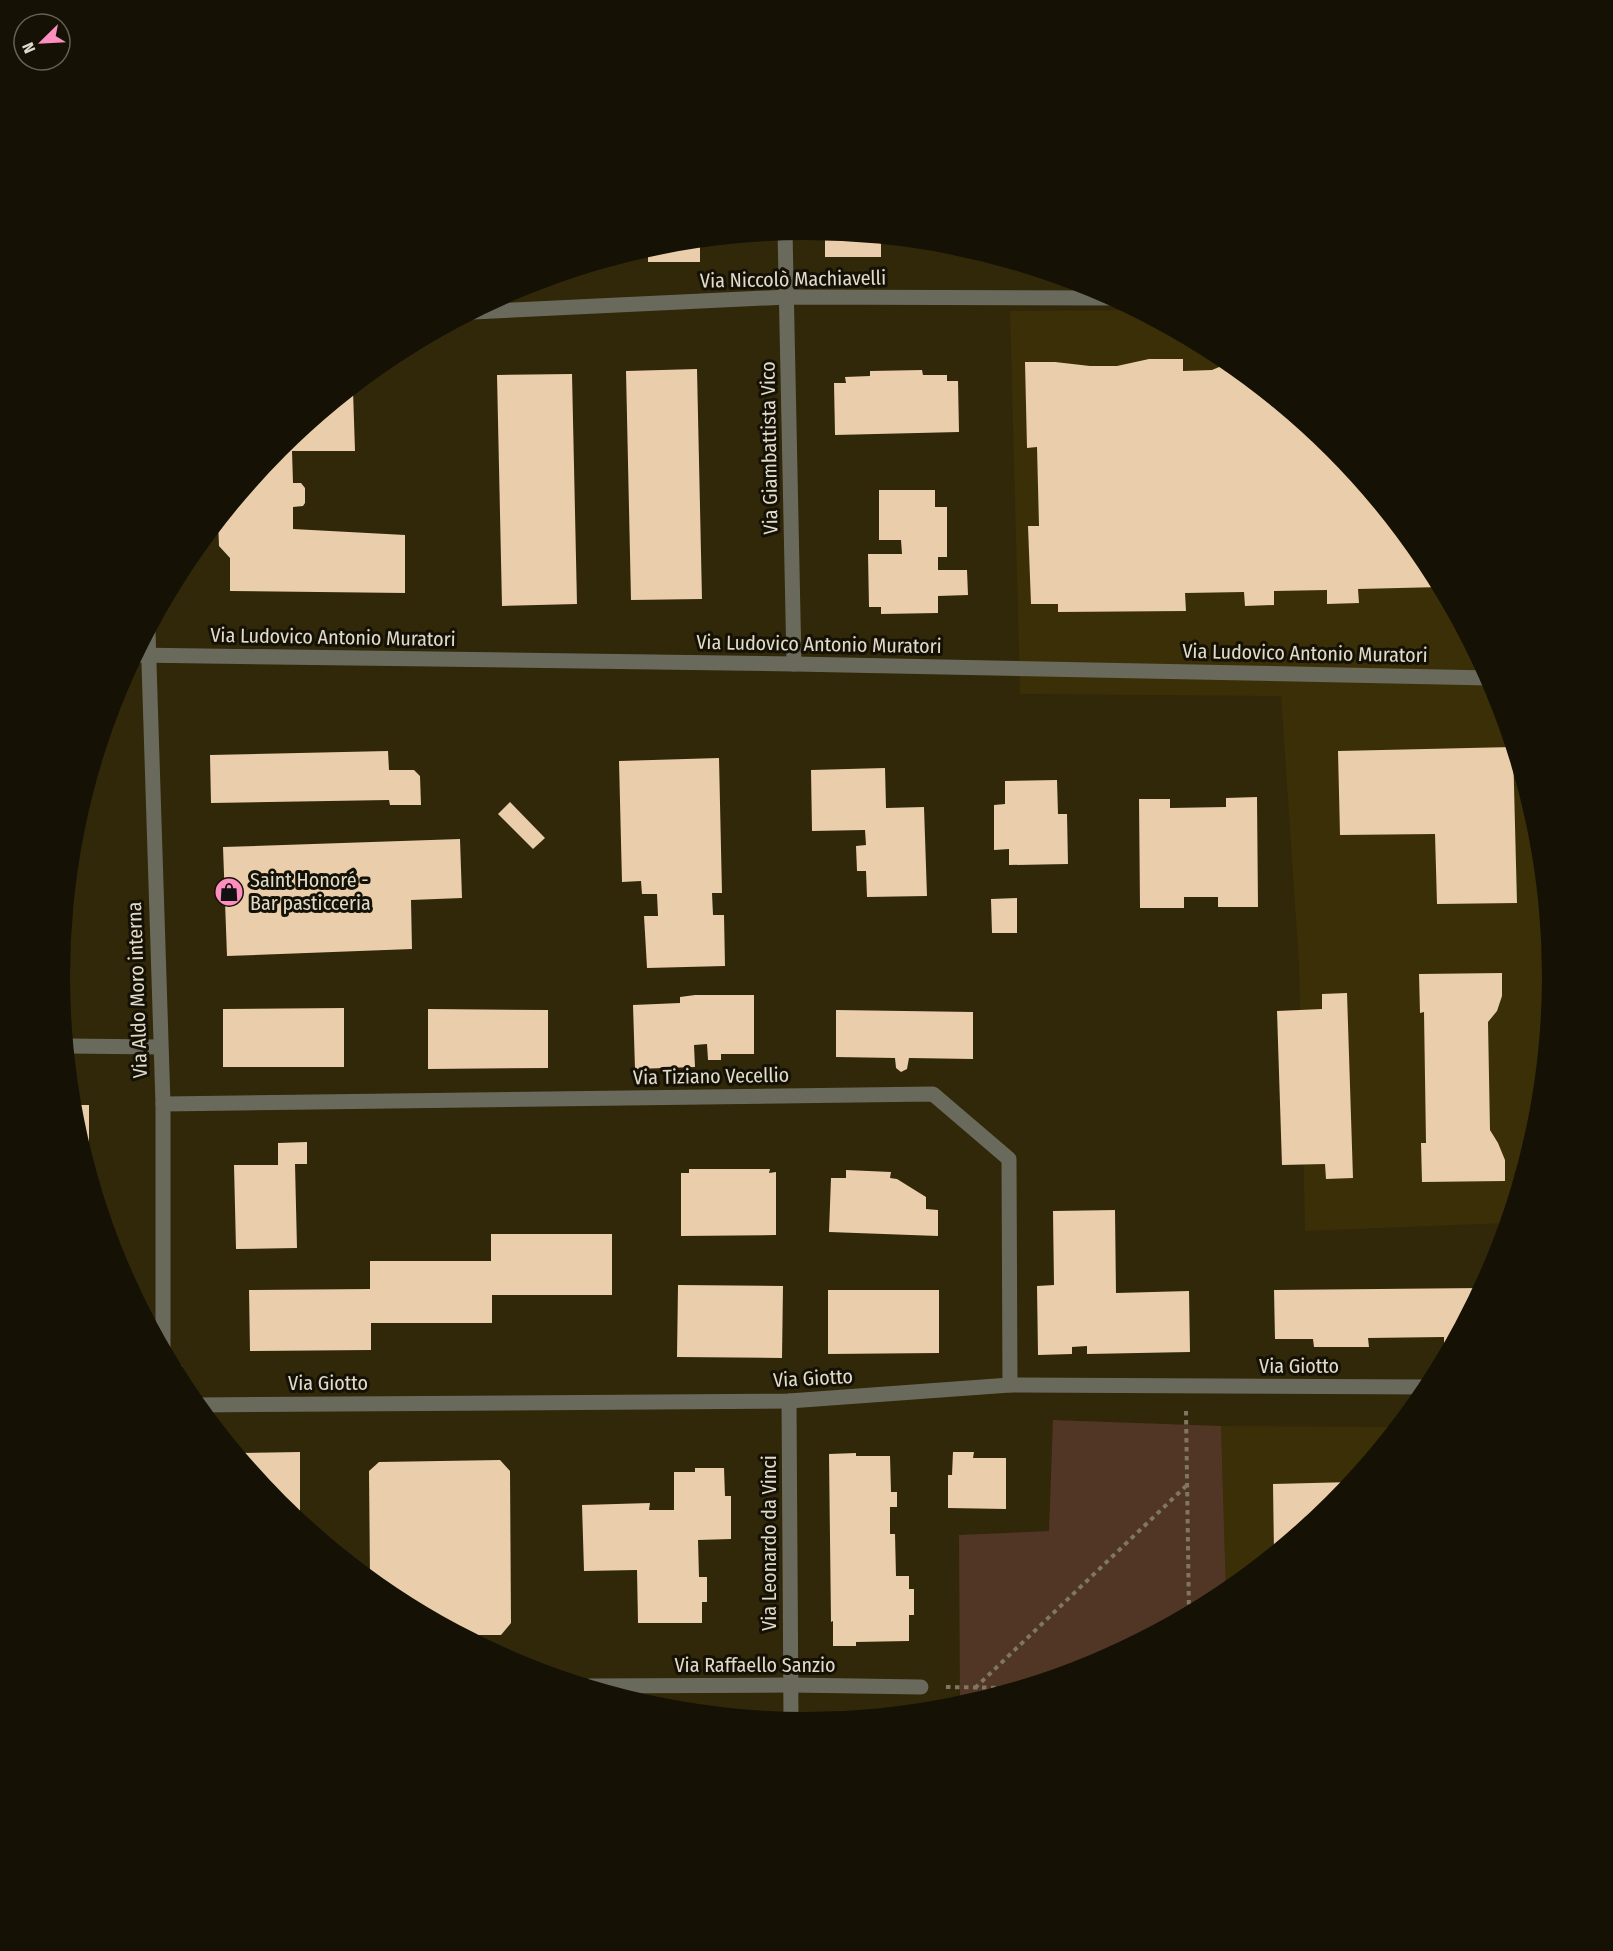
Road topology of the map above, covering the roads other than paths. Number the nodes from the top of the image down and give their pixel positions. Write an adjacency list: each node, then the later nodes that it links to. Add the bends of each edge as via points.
1 (785, 240): 2 (street, Via Giambattista Vico)
2 (787, 297): 3 (street, Via Niccolò Machiavelli); 4 (street, Via Niccolò Machiavelli); 7 (street, Via Giambattista Vico)
3 (1092, 298)
4 (490, 311)
5 (144, 655): 7 (street, Via Ludovico Antonio Muratori)
6 (142, 659): 10 (street, Via Aldo Moro interna)
7 (794, 664): 8 (street, Via Ludovico Antonio Muratori)
8 (1479, 678)
9 (74, 1046): 10 (street)
10 (160, 1047): 11 (street, Via Aldo Moro interna)
11 (163, 1104): 12 (street, Via Aldo Moro interna); 13 (street, Via Tiziano Vecellio, via 933,1094 1010,1159)
12 (162, 1330)
13 (1010, 1385): 14 (street, Via Giotto); 15 (street, Via Giotto)
14 (1416, 1387)
15 (789, 1401): 16 (street, Via Giotto); 17 (street, Via Leonardo da Vinci)
16 (210, 1405)
17 (791, 1684): 18 (street, Via Raffaello Sanzio); 19 (street, Via Raffaello Sanzio); 20 (street, Via Leonardo da Vinci)
18 (615, 1686)
19 (921, 1687)
20 (791, 1711)

